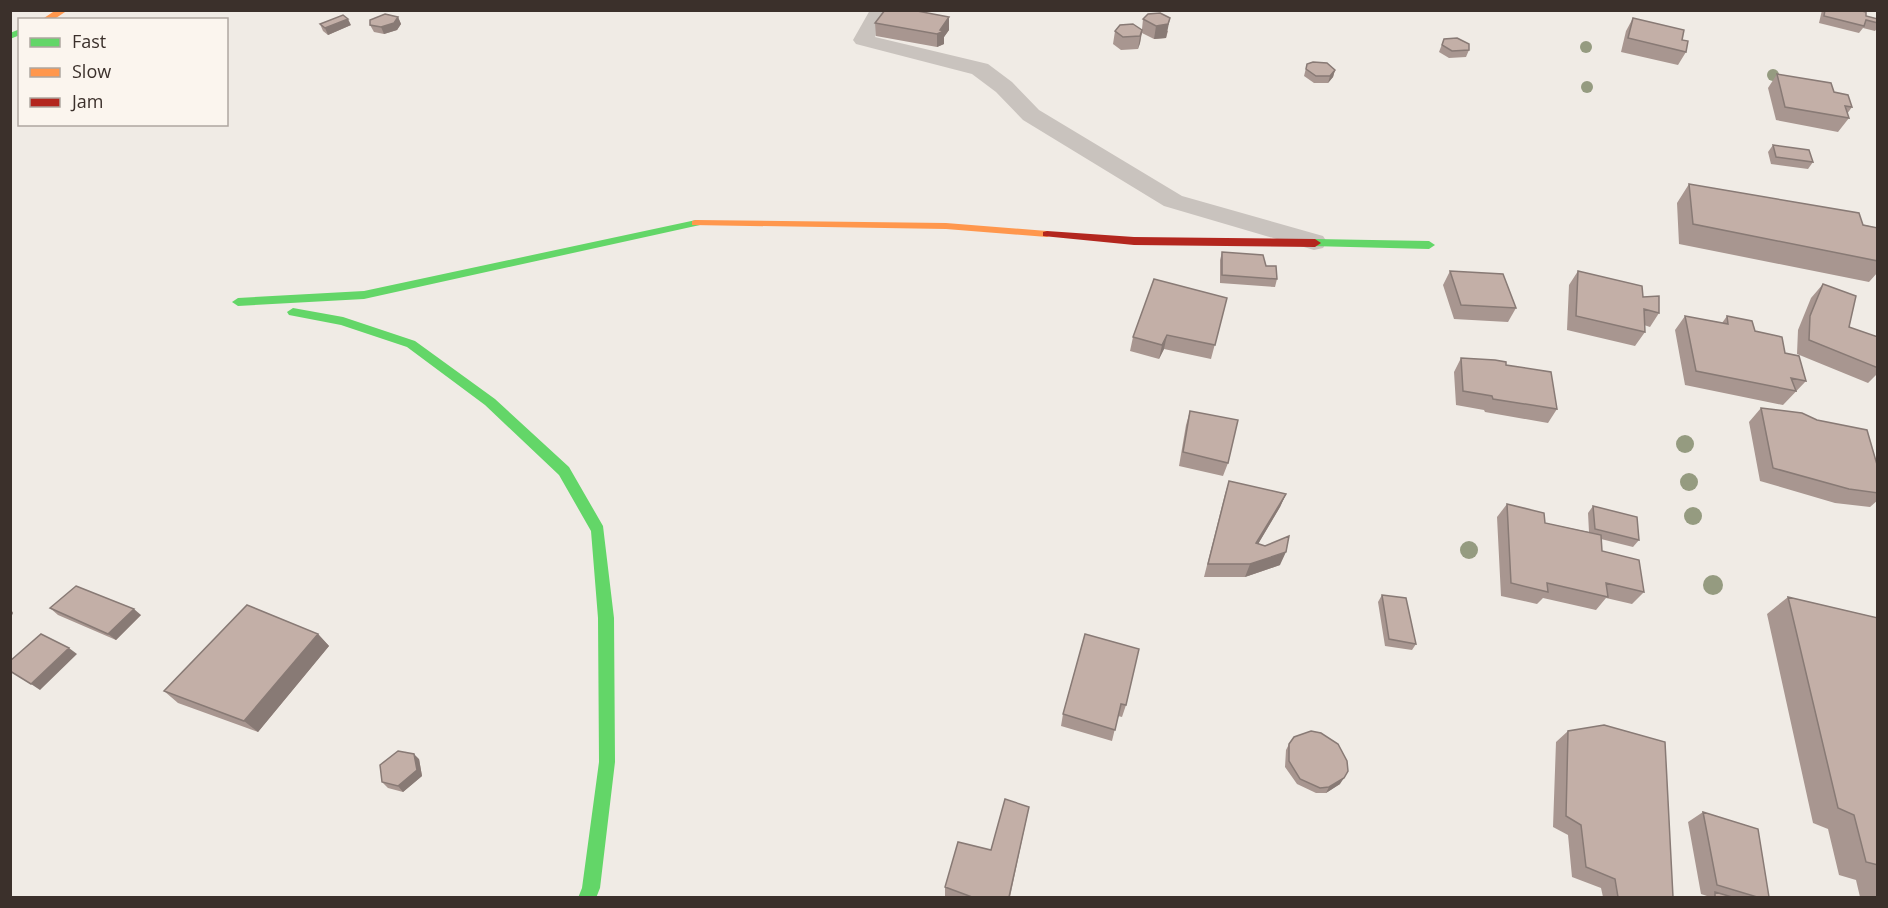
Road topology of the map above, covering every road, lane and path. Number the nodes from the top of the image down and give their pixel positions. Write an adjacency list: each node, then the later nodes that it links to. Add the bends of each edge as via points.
1 (64, 10): 3 (street)
2 (880, 10): 4 (street, via 863,40 981,69 1031,115 1173,201)
3 (49, 18)
4 (1314, 242): 5 (street); 6 (street, via 1134,241 946,226 699,222 364,295 238,302 343,321 411,344 490,402 564,471 598,530 606,618 607,762)
5 (1429, 245)
6 (587, 897)

